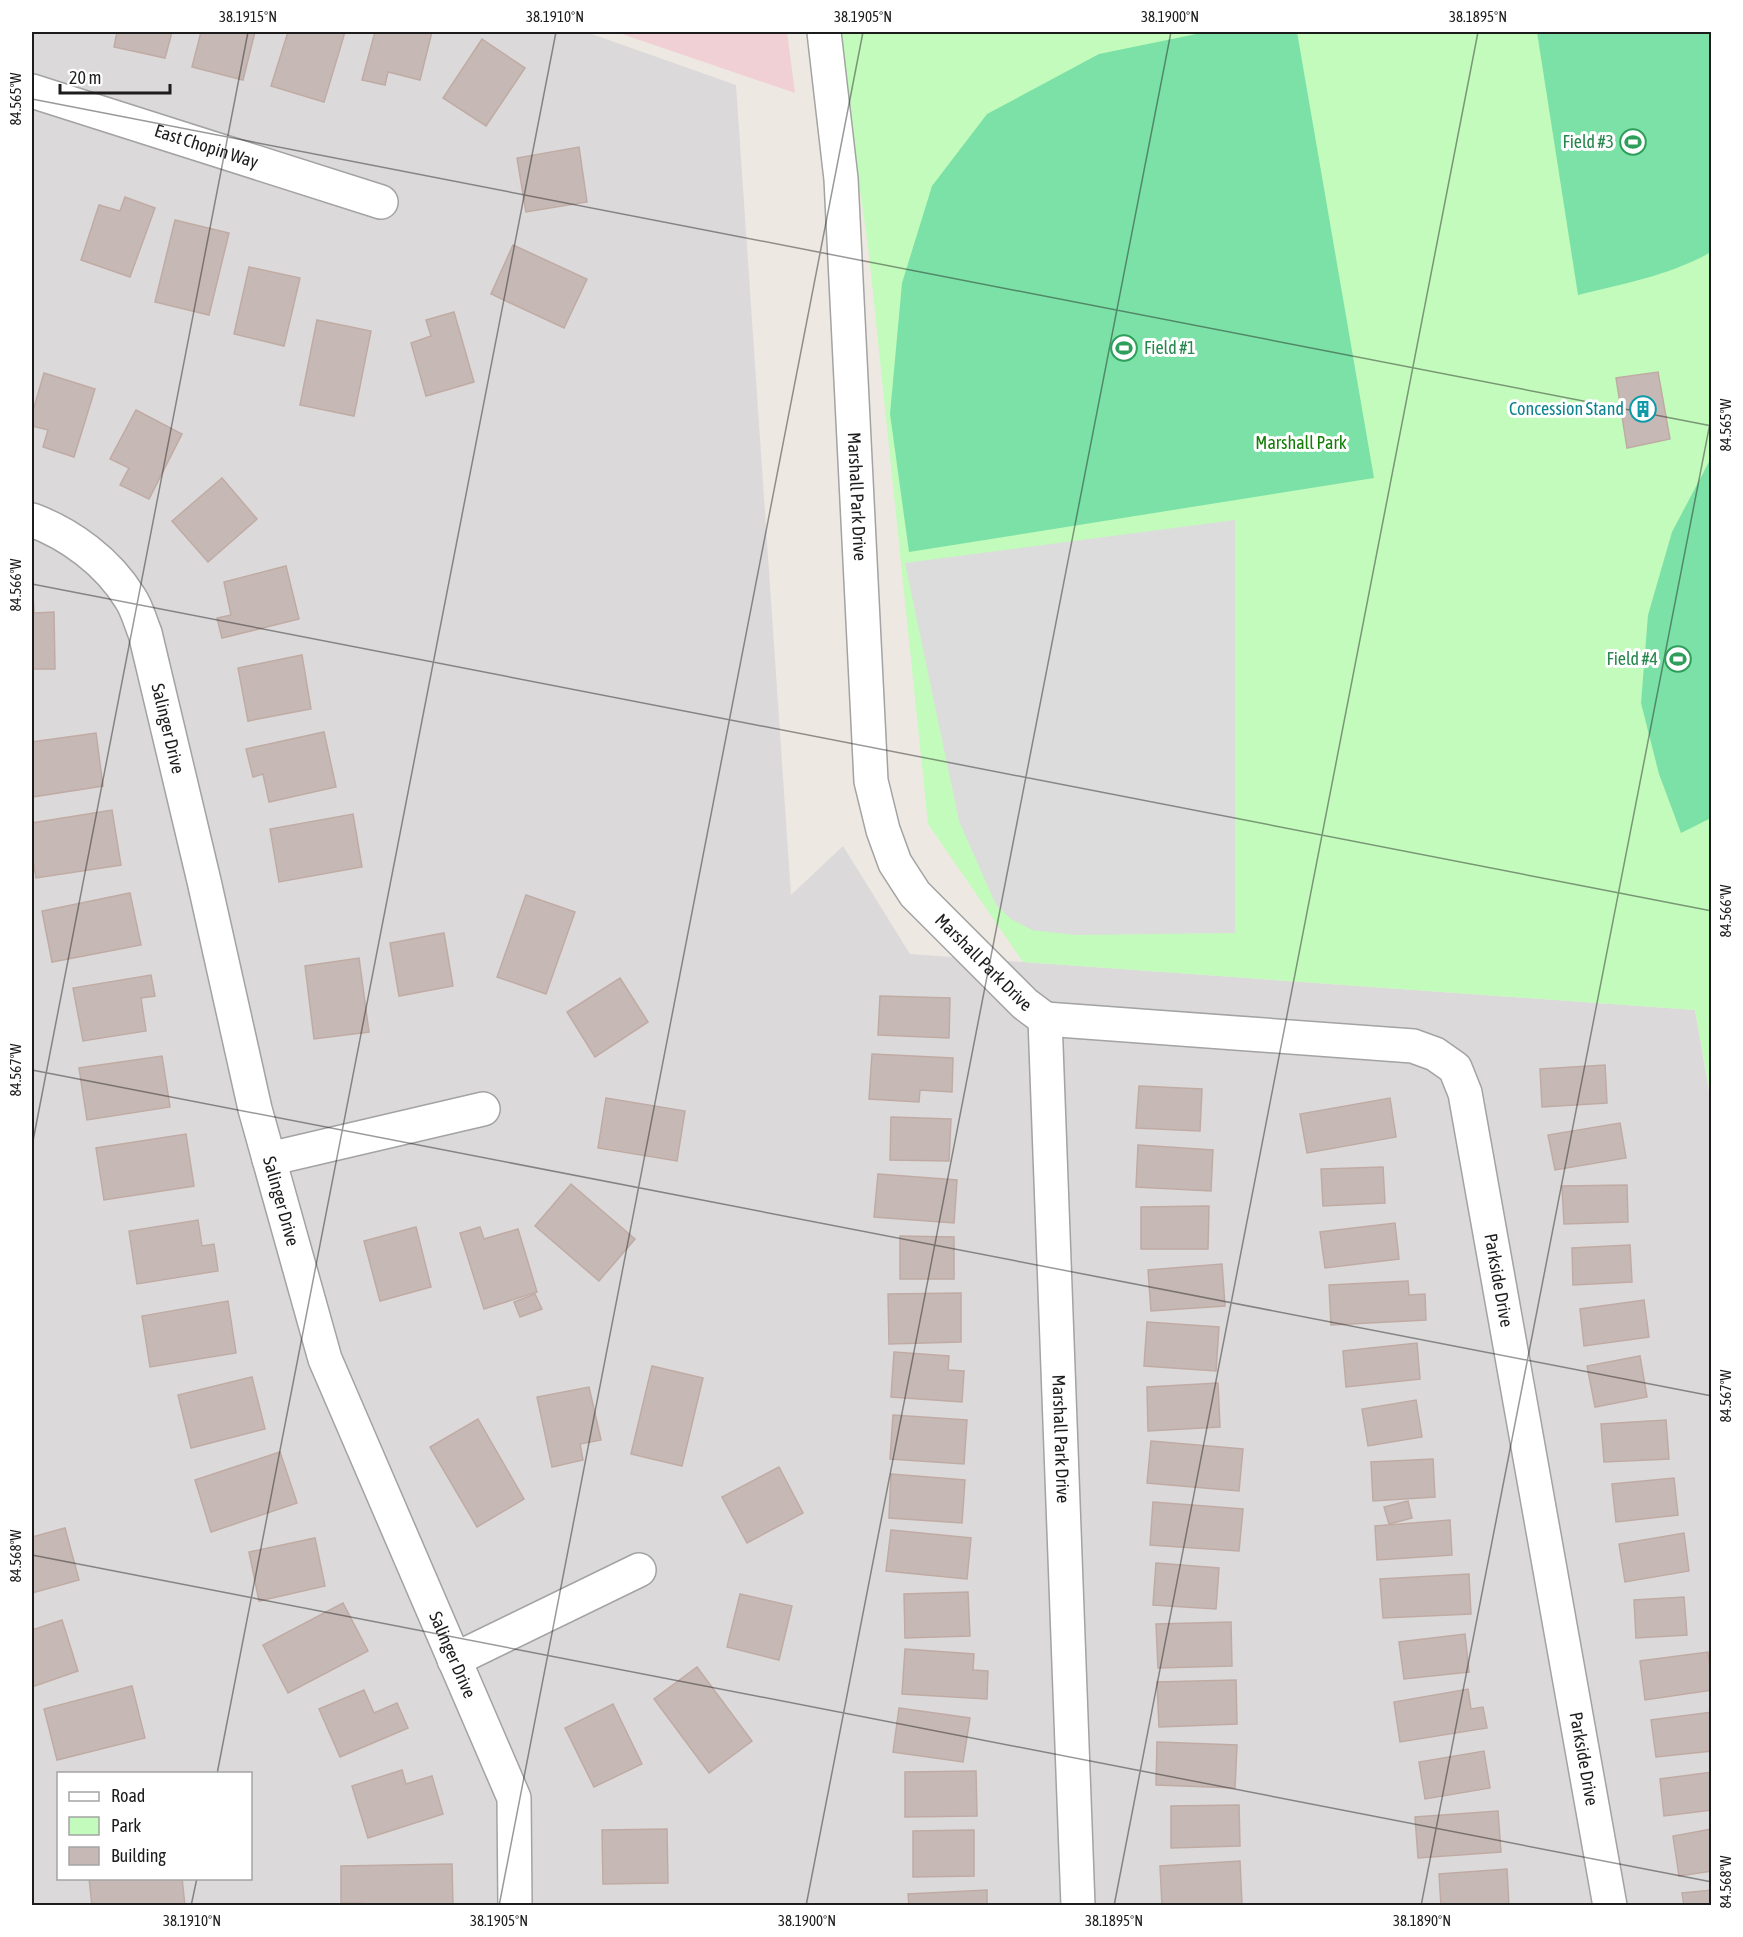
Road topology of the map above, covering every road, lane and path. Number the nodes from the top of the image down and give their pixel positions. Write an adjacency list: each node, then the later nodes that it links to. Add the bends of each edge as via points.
1 (824, 32): 5 (street, Marshall Park Drive, via 841,179 871,781 895,863 915,894 1025,1004)
2 (32, 91): 3 (street, East Chopin Way)
3 (381, 202)
4 (32, 520): 7 (street, Salinger Drive, via 81,544 108,570 131,598 145,633)
5 (1045, 1019): 11 (street, Marshall Park Drive); 12 (street, Parkside Drive, via 1413,1046 1435,1054 1455,1068 1465,1093)
6 (483, 1109): 7 (street)
7 (269, 1159): 9 (street, Salinger Drive, via 325,1359)
8 (639, 1570): 9 (street)
9 (454, 1660): 10 (street, Salinger Drive, via 514,1798)
10 (515, 1905)
11 (1078, 1905)
12 (1610, 1905)

